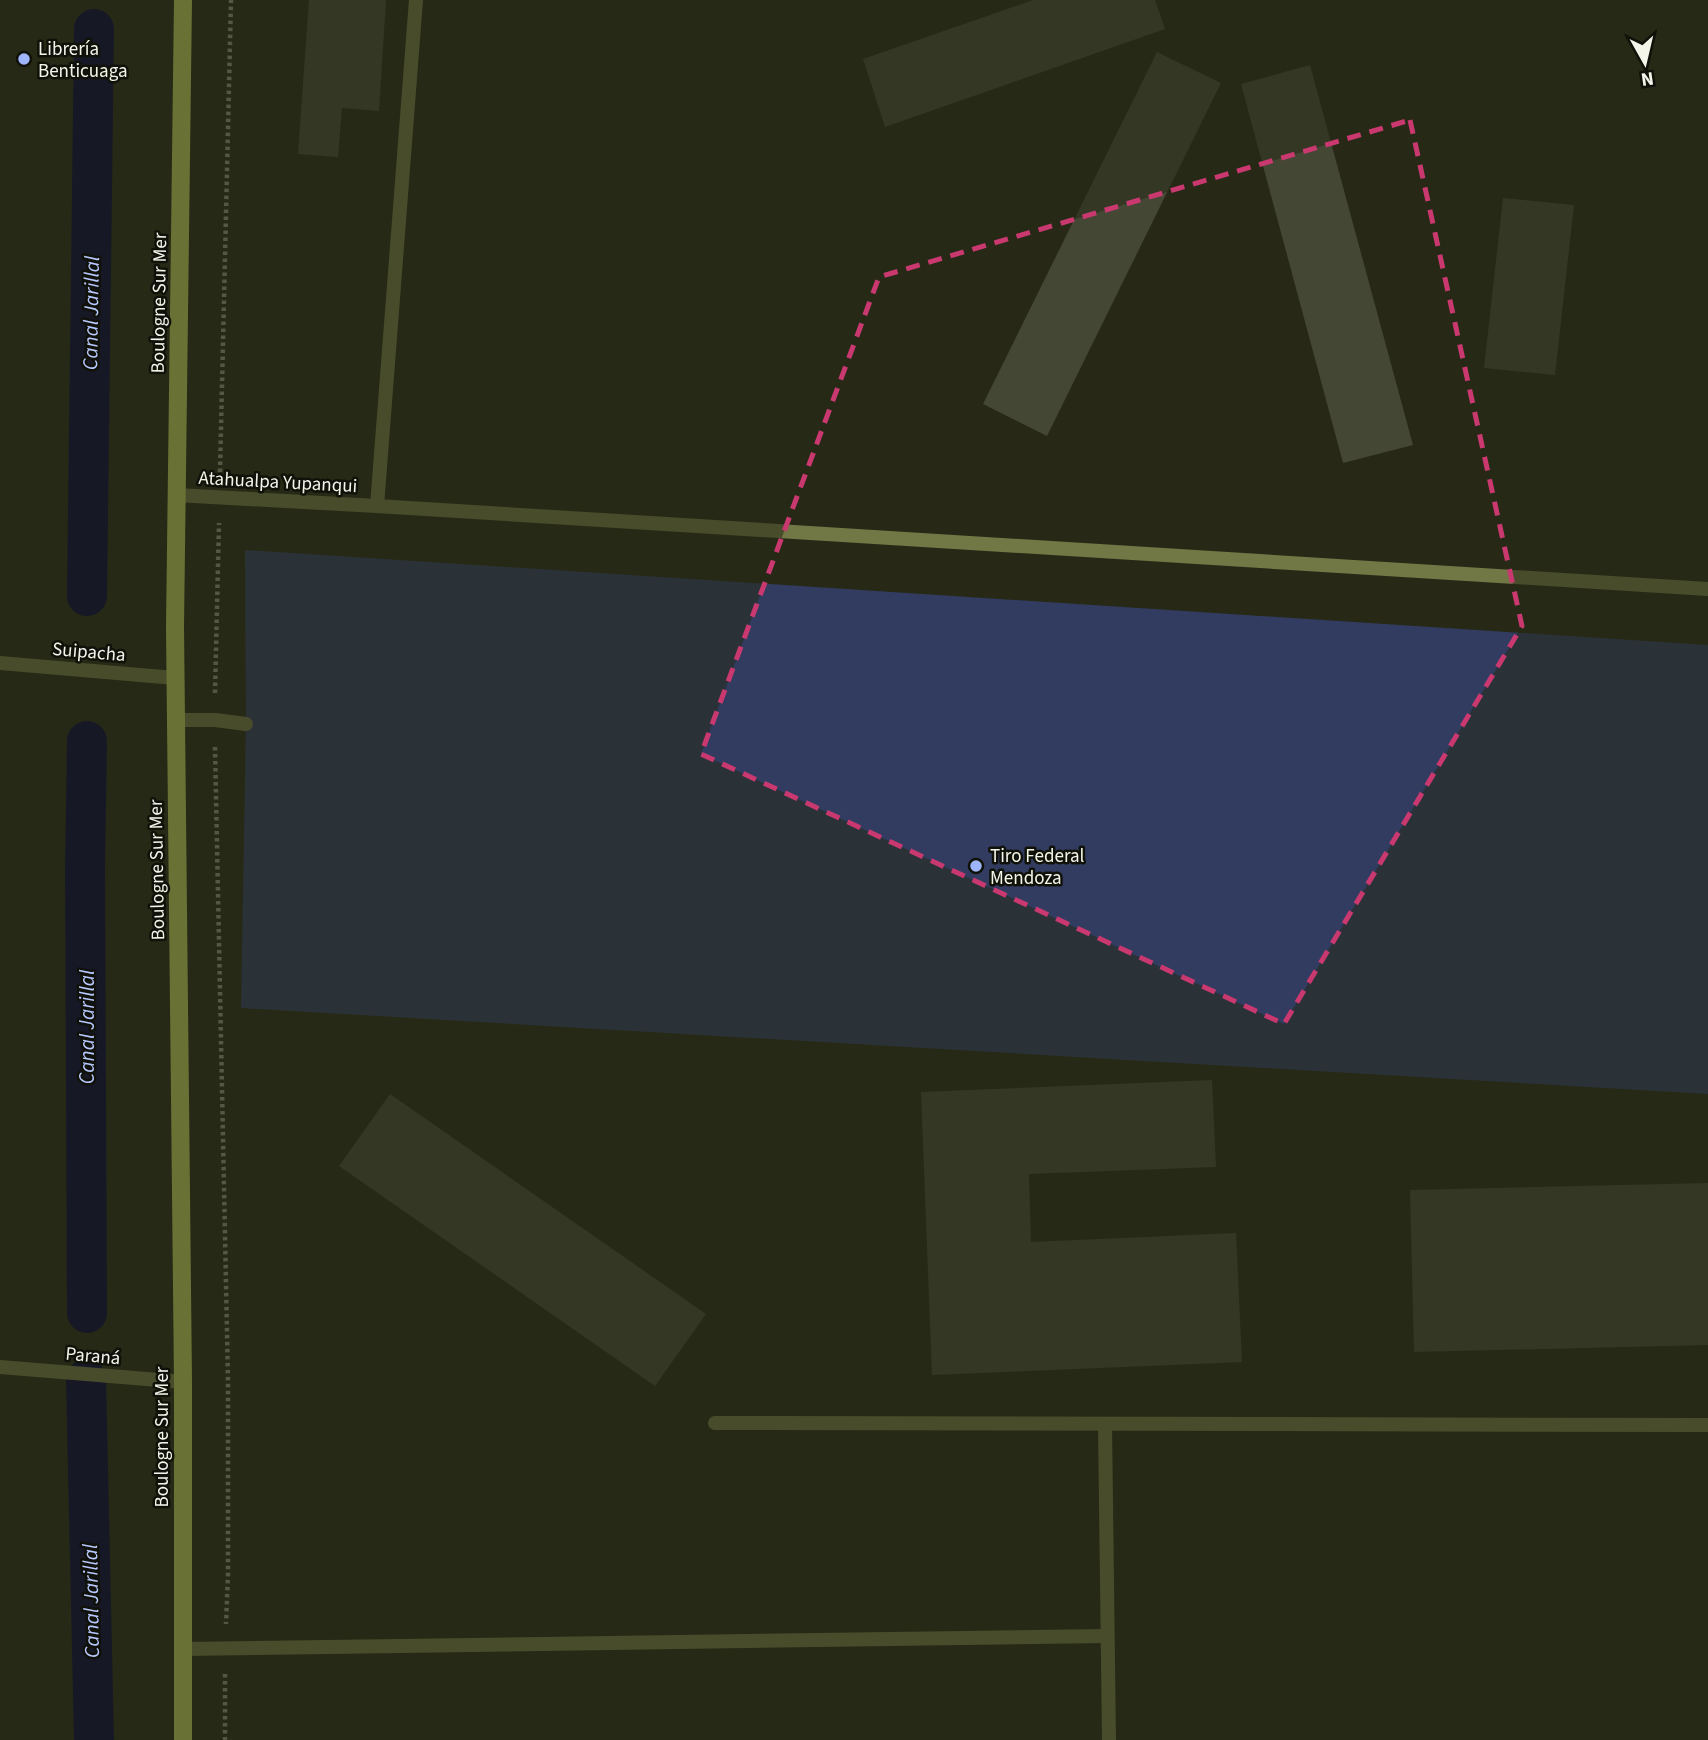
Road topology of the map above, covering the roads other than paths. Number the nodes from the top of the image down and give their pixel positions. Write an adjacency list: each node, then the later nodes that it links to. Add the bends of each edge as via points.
1 (183, 0): 3 (main road, Boulogne Sur Mer)
2 (416, 0): 4 (street)
3 (176, 495): 4 (street, Atahualpa Yupanqui); 7 (main road, Boulogne Sur Mer)
4 (377, 506): 5 (street, Atahualpa Yupanqui)
5 (1708, 589)
6 (0, 663): 7 (street, Suipacha)
7 (175, 678): 8 (main road, Boulogne Sur Mer)
8 (176, 720): 9 (street); 11 (main road, Boulogne Sur Mer)
9 (246, 724)
10 (0, 1367): 11 (street, Paraná)
11 (183, 1382): 16 (main road, Boulogne Sur Mer)
12 (715, 1423): 13 (street)
13 (1105, 1424): 14 (street); 15 (street)
14 (1708, 1425)
15 (1107, 1636): 16 (street); 18 (street)
16 (181, 1649): 17 (main road, Boulogne Sur Mer)
17 (183, 1740)
18 (1109, 1740)

